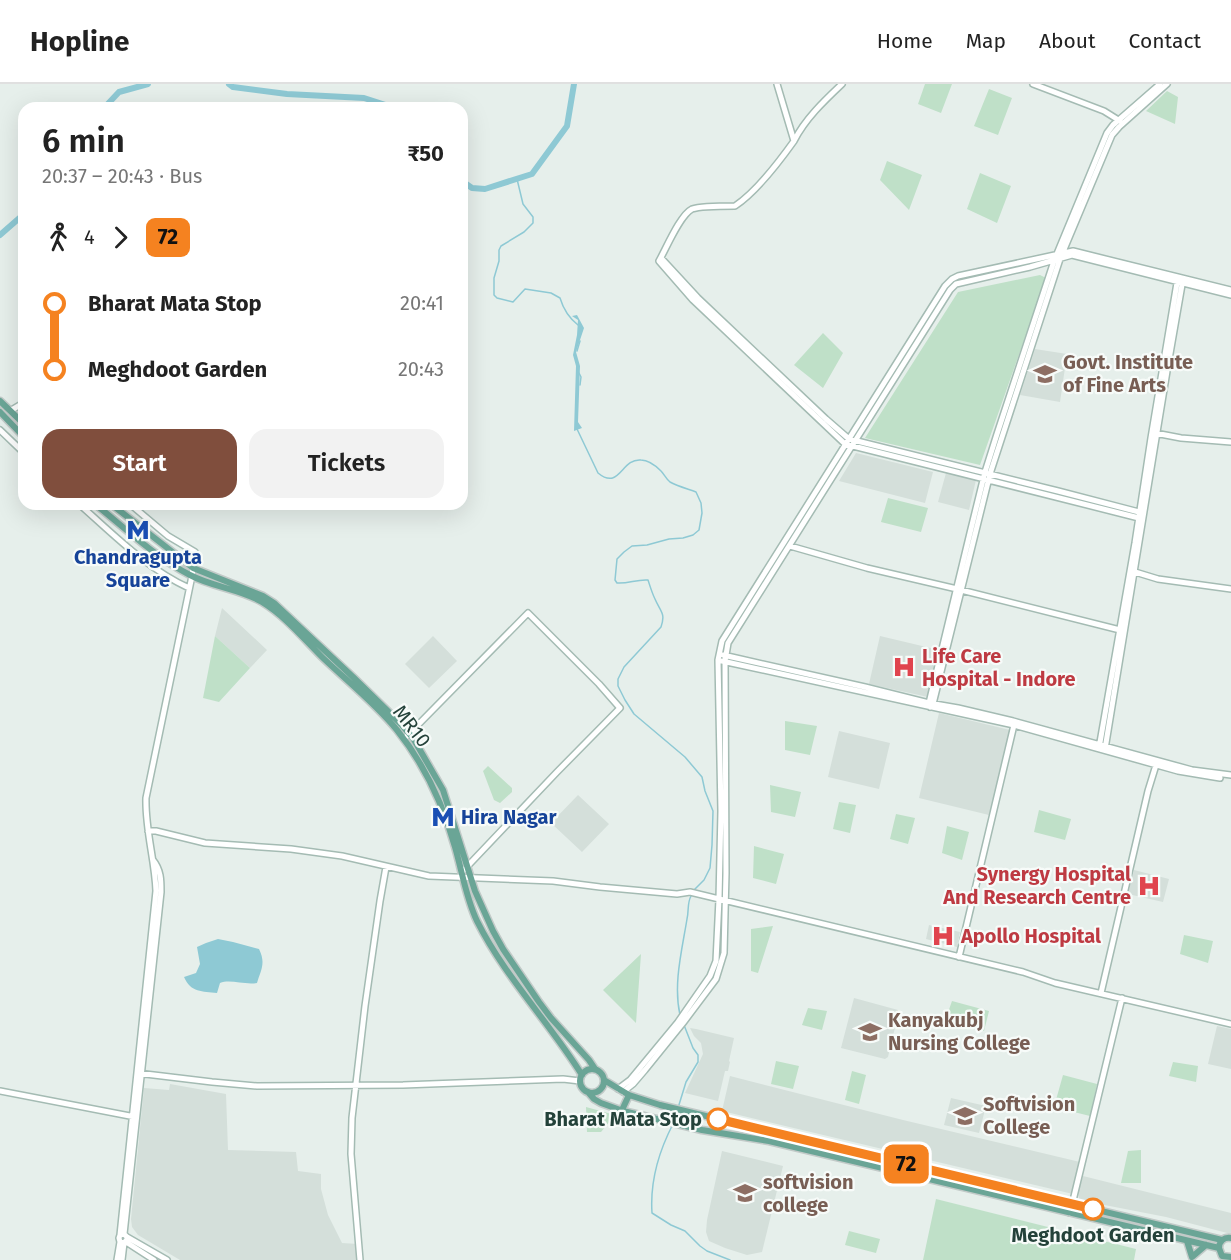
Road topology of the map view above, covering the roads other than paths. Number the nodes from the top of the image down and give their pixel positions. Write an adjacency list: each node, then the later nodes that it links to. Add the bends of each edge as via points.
1 (777, 84): 7 (street)
2 (842, 84): 7 (street, via 820,105)
3 (1033, 84): 6 (street)
4 (1160, 84): 6 (street)
5 (1167, 84): 8 (street, via 1112,135)
6 (1120, 121): 9 (street, via 1107,134)
7 (794, 141): 21 (street, via 735,206 697,208 687,213 660,259 693,300)
8 (1063, 252): 9 (street); 10 (street, via 1072,250)
9 (1057, 258): 10 (street, via 1072,255); 21 (street, via 952,279); 24 (street)
10 (1180, 280): 11 (street); 12 (street); 20 (street)
11 (1231, 290)
12 (1231, 295)
13 (0, 400): 15 (main road)
14 (18, 406): 15 (street)
15 (10, 411): 17 (main road)
16 (0, 412): 19 (main road)
17 (18, 418)
18 (0, 430): 23 (street)
19 (18, 431)
20 (1154, 433): 22 (street); 29 (street); 32 (street)
21 (850, 442): 24 (street); 30 (street); 38 (street, via 722,641)
22 (1231, 442)
23 (18, 447)
24 (987, 476): 29 (street); 35 (street)
25 (86, 510): 34 (street, via 158,570)
26 (103, 510): 33 (main road, MR10)
27 (119, 510): 31 (main road, MR10)
28 (136, 510): 31 (street, via 195,552)
29 (1139, 515): 37 (street)
30 (790, 546): 35 (street); 39 (street, via 728,643)
31 (193, 568): 33 (street); 42 (main road, MR10, via 274,603)
32 (1135, 572): 36 (street); 44 (street)
33 (192, 576): 34 (street); 43 (main road, MR10, via 254,597 268,606 381,713)
34 (189, 588): 47 (street, via 147,798)
35 (959, 589): 37 (street); 40 (street)
36 (1231, 589)
37 (1120, 630): 44 (street)
38 (718, 658): 39 (street); 52 (street)
39 (725, 659): 40 (street, via 865,687); 52 (street)
40 (931, 705): 41 (street); 44 (street, via 1013,721)
41 (1014, 725): 44 (street); 53 (street)
42 (409, 733): 43 (street); 48 (main road, MR10, via 443,789); 48 (street, via 528,613 620,708)
43 (403, 739): 50 (main road, MR10, via 438,796)
44 (1102, 748): 45 (street); 46 (street)
45 (1156, 765): 46 (street, via 1192,774); 54 (street)
46 (1231, 777)
47 (148, 831): 49 (street, via 205,843 342,856); 58 (street, via 158,886)
48 (468, 866): 50 (street); 51 (main road, MR10)
49 (386, 867): 50 (street, via 429,876); 61 (street)
50 (463, 875): 51 (street); 59 (main road, MR10, via 472,909 496,955 566,1050)
51 (471, 878): 52 (street, via 690,892); 57 (main road, MR10, via 503,949 551,1018)
52 (722, 900): 53 (street); 64 (street, via 724,953 716,979)
53 (959, 957): 54 (street)
54 (1101, 993): 55 (street)
55 (1122, 998): 56 (street); 67 (street)
56 (1231, 1024)
57 (595, 1069): 59 (main road, via 589,1069); 60 (main road)
58 (140, 1073): 61 (street, via 257,1086); 66 (street)
59 (581, 1078): 61 (street); 63 (main road)
60 (604, 1080): 63 (main road, via 601,1089); 64 (main road)
61 (356, 1085): 81 (street, via 351,1144)
62 (0, 1091): 66 (street)
63 (588, 1092): 65 (main road, via 600,1103)
64 (623, 1092): 65 (main road); 67 (main road, via 680,1110)
65 (622, 1110): 68 (main road)
66 (134, 1117): 70 (street)
67 (1072, 1204): 68 (street); 71 (main road)
68 (1070, 1213): 72 (main road)
69 (1231, 1238): 71 (main road)
70 (124, 1239): 77 (street); 78 (street); 79 (street); 80 (street)
71 (1222, 1240): 74 (main road)
72 (1187, 1241): 73 (main road); 73 (main road, via 1192,1257)
73 (1206, 1245): 74 (main road)
74 (1219, 1248): 75 (main road)
75 (1222, 1258): 76 (main road)
76 (1231, 1258)
77 (117, 1260)
78 (122, 1260)
79 (154, 1260)
80 (167, 1260)
81 (360, 1260)

